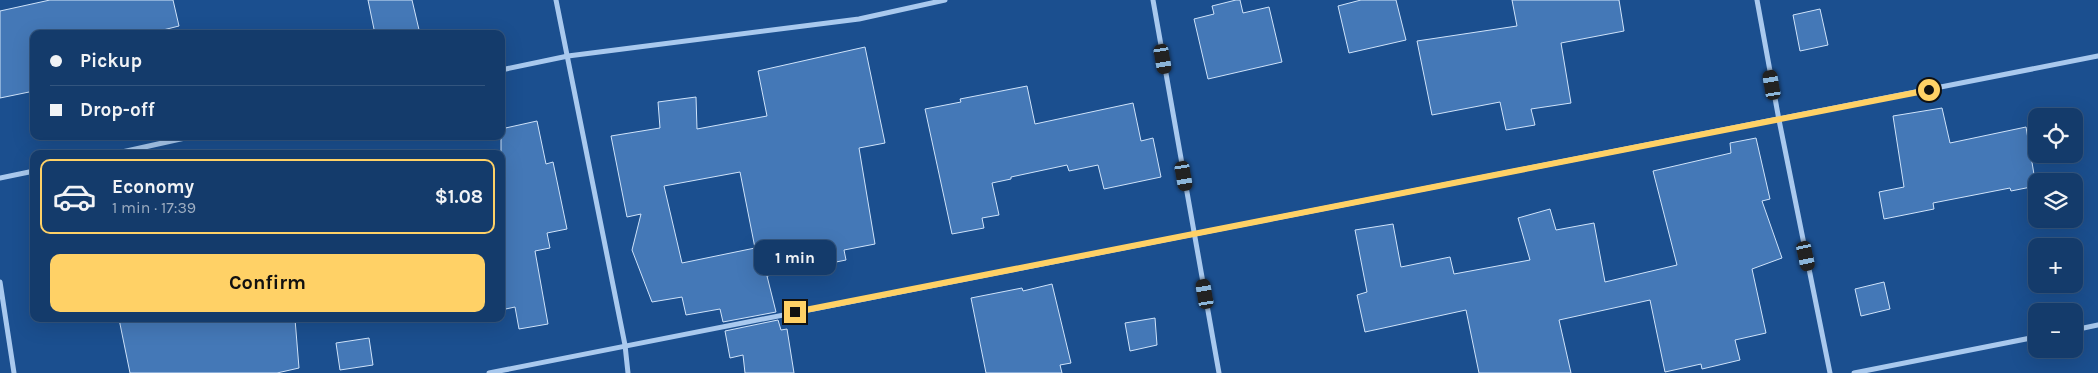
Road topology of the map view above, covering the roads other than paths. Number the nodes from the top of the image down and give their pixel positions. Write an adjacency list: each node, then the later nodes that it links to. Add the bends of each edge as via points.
1 (556, 0): 5 (street)
2 (945, 0): 5 (street, via 859,19)
3 (1153, 0): 13 (street)
4 (1757, 0): 8 (street)
5 (568, 56): 7 (street); 18 (street)
6 (2098, 56): 8 (street)
7 (505, 69)
8 (1779, 120): 13 (street); 23 (street)
9 (176, 140): 10 (street)
10 (131, 150)
11 (30, 172): 12 (street)
12 (0, 178)
13 (1194, 235): 18 (street); 22 (street)
14 (0, 282): 19 (street)
15 (2098, 325): 16 (street)
16 (2083, 328)
17 (2028, 339): 24 (street)
18 (624, 346): 20 (street); 21 (street)
19 (14, 373)
20 (489, 373)
21 (628, 373)
22 (1219, 373)
23 (1830, 373)
24 (1854, 373)

